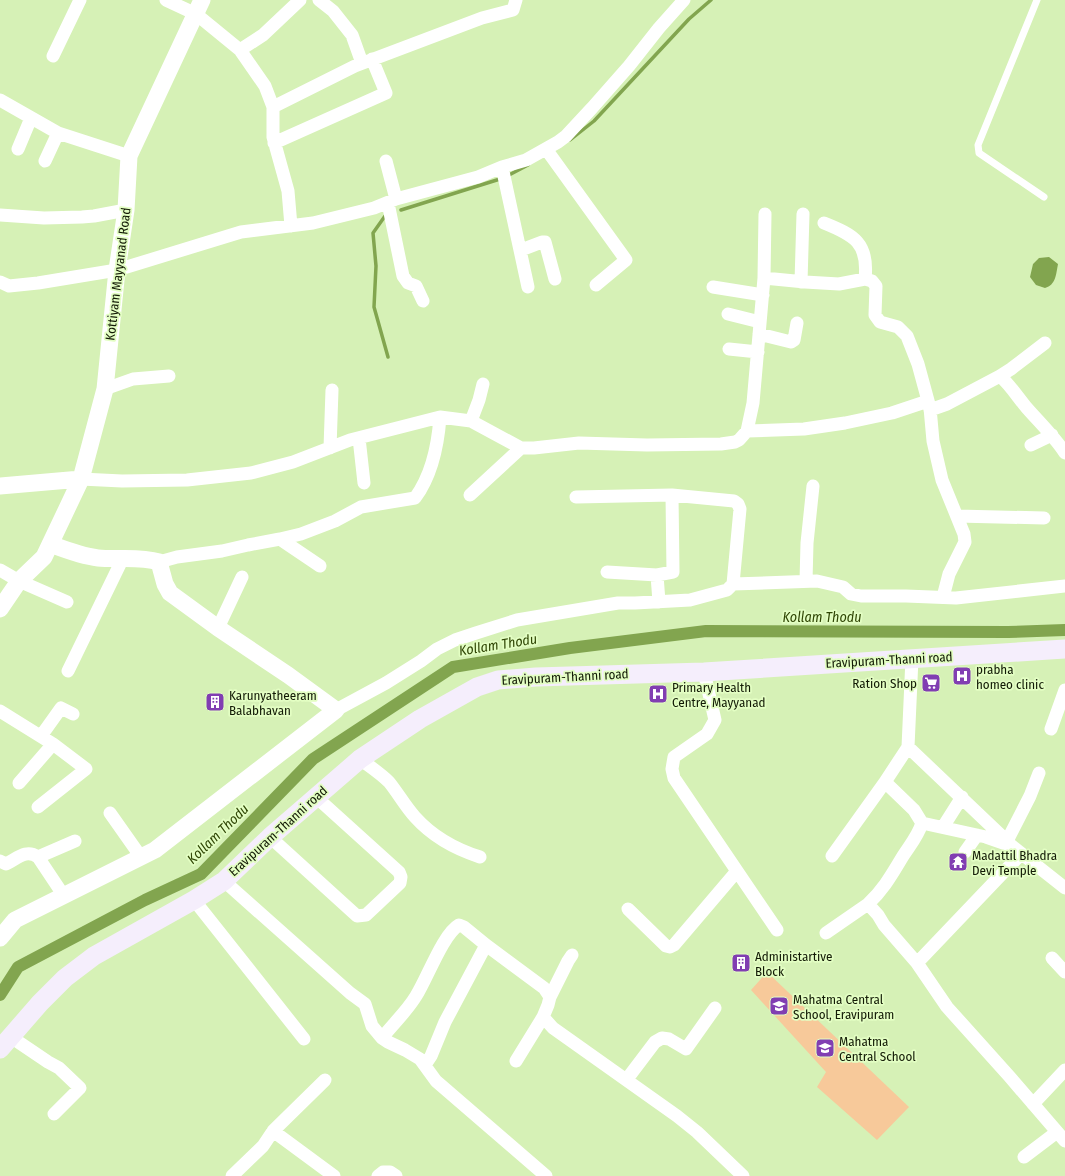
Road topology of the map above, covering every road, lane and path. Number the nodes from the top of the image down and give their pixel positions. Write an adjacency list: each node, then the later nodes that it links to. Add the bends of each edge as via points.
1 (80, 0): 10 (street)
2 (166, 0): 8 (street)
3 (300, 0): 9 (street, via 264,35)
4 (319, 0): 11 (street, via 333,11 352,35)
5 (516, 0): 11 (street, via 513,10 482,18)
6 (684, 0): 18 (street, via 582,119 566,136)
7 (1037, 0): 23 (lane, via 978,145 980,153)
8 (199, 7): 9 (street); 19 (street, Kottiyam Mayyanad Road)
9 (240, 50): 13 (street, via 265,86)
10 (53, 56)
11 (367, 61): 13 (street); 16 (street, via 386,93)
12 (0, 100): 14 (street)
13 (273, 107): 16 (street)
14 (31, 118): 15 (street); 17 (street)
15 (58, 133): 19 (street); 20 (street)
16 (274, 143): 30 (street, via 288,191)
17 (18, 149)
18 (546, 149): 22 (street, via 526,160); 38 (street, via 626,260)
19 (130, 156): 25 (street, Kottiyam Mayyanad Road)
20 (45, 161)
21 (386, 161): 24 (street)
22 (502, 167): 24 (street, via 478,177); 31 (street)
23 (1044, 197)
24 (392, 201): 30 (street, via 313,223); 42 (street, via 404,276 408,283 416,286)
25 (126, 210): 28 (street, via 82,217); 32 (street, Kottiyam Mayyanad Road)
26 (765, 214): 33 (street)
27 (803, 214): 37 (street)
28 (0, 215)
29 (824, 223): 35 (street, via 850,235 863,249 866,260)
30 (291, 226): 32 (street, via 241,232)
31 (521, 250): 34 (street, via 545,242); 39 (street)
32 (117, 270): 36 (street, via 9,286); 52 (street, Kottiyam Mayyanad Road)
33 (764, 278): 37 (street); 41 (street)
34 (555, 279)
35 (865, 279): 37 (street, via 839,284); 54 (street, via 872,281 876,286 875,315 880,322 898,327 907,336 918,364)
36 (0, 282)
37 (800, 282)
38 (596, 285)
39 (528, 287)
40 (713, 287): 41 (street)
41 (763, 295): 45 (street)
42 (423, 301)
43 (728, 314): 45 (street)
44 (797, 323): 45 (street, via 792,342)
45 (760, 328): 48 (street)
46 (1045, 343): 50 (street)
47 (729, 349): 48 (street)
48 (758, 352): 57 (street, via 753,403)
49 (169, 376): 52 (street, via 133,379)
50 (1000, 376): 54 (street, via 948,404); 58 (street)
51 (483, 384): 56 (street)
52 (105, 389): 64 (street, Kottiyam Mayyanad Road)
53 (332, 390): 61 (street)
54 (929, 406): 57 (street, via 804,429); 71 (street, via 932,441 942,480)
55 (440, 417): 56 (street); 59 (street); 73 (street, via 433,457 423,486 415,498 361,507 335,521)
56 (471, 421): 62 (street)
57 (747, 431): 62 (street, via 739,440 730,444 579,443)
58 (1052, 435): 60 (street); 63 (street)
59 (359, 438): 61 (street); 65 (street)
60 (1031, 445)
61 (330, 448): 64 (street, via 293,462 251,473 187,480)
62 (521, 448): 68 (street)
63 (1065, 453)
64 (81, 479): 66 (street); 74 (street, Kottiyam Mayyanad Road)
65 (364, 483)
66 (0, 486)
67 (813, 486): 83 (street)
68 (470, 495)
69 (672, 495): 70 (street); 80 (street, via 673,572); 84 (street, via 734,501 738,504 740,509)
70 (576, 497)
71 (957, 516): 72 (street); 86 (street, via 965,542 949,574)
72 (1044, 518)
73 (280, 540): 76 (street); 77 (street)
74 (50, 544): 75 (street, via 88,556); 82 (street, Kottiyam Mayyanad Road, via 44,557)
75 (123, 558): 76 (street); 93 (street)
76 (159, 562): 90 (street, via 164,584 170,593)
77 (320, 566)
78 (0, 570): 82 (street)
79 (607, 572): 80 (street)
80 (657, 575): 88 (street)
81 (242, 577): 90 (street)
82 (20, 581): 87 (street); 89 (street, Kottiyam Mayyanad Road)
83 (806, 581): 84 (street); 86 (street, via 833,584 843,587 851,594 861,596)
84 (733, 584): 88 (street, via 727,590 690,600)
85 (1065, 586): 86 (street, via 970,597)
86 (943, 597)
87 (67, 602)
88 (659, 602): 96 (street, via 618,603 517,620 455,640 386,683)
89 (0, 609)
90 (218, 628): 96 (street, via 288,674)
91 (1065, 649): 92 (main road, Eravipuram-Thanni road)
92 (912, 658): 94 (main road, Eravipuram-Thanni road); 102 (street)
93 (68, 671)
94 (704, 672): 103 (main road, Eravipuram-Thanni road, via 498,680 477,687 420,719); 123 (street, via 714,720 707,734 674,757 672,769 674,778)
95 (1065, 690): 99 (street)
96 (336, 710): 120 (street, via 155,850)
97 (0, 712): 100 (street)
98 (73, 714): 100 (street, via 61,708)
99 (1050, 729)
100 (41, 736): 101 (street)
101 (53, 744): 106 (street); 109 (street, via 86,769)
102 (908, 747): 105 (street); 108 (street)
103 (360, 759): 107 (main road, Eravipuram-Thanni road); 121 (street, via 387,781 414,816 427,828 450,845)
104 (1039, 773): 116 (street)
105 (885, 782): 111 (street, via 914,810); 118 (street)
106 (19, 783)
107 (316, 797): 114 (main road, Eravipuram-Thanni road); 114 (street, via 401,877 400,883 366,915 357,916)
108 (962, 797): 112 (street); 116 (street)
109 (38, 807)
110 (110, 813): 120 (street)
111 (922, 823): 112 (street); 128 (street, via 887,884)
112 (943, 827): 113 (street)
113 (976, 835): 116 (street); 117 (street)
114 (270, 837): 124 (main road, Eravipuram-Thanni road)
115 (75, 840): 119 (street)
116 (1013, 847): 125 (street); 136 (street)
117 (965, 852)
118 (832, 856)
119 (38, 857): 122 (street, via 28,853 6,864); 126 (street)
120 (141, 857): 126 (street)
121 (480, 857)
122 (0, 860)
123 (737, 871): 129 (street, via 670,947); 130 (street)
124 (224, 881): 127 (main road, Eravipuram-Thanni road); 141 (street, via 365,1004 372,1026)
125 (1065, 888)
126 (64, 896): 132 (street, via 15,920)
127 (194, 900): 142 (street); 143 (main road, Eravipuram-Thanni road, via 94,956 64,978)
128 (868, 904): 131 (street); 136 (street)
129 (628, 909)
130 (778, 930)
131 (826, 933)
132 (0, 938)
133 (486, 945): 138 (street, via 544,988); 141 (street, via 464,927 455,927 415,998); 145 (street)
134 (572, 955): 138 (street)
135 (1052, 958): 137 (street)
136 (917, 963): 149 (street, via 947,1007)
137 (1065, 972)
138 (550, 998): 140 (street)
139 (715, 1008): 148 (street, via 686,1049 669,1039 662,1038 655,1042)
140 (543, 1017): 144 (street); 148 (street, via 559,1033)
141 (382, 1038): 145 (street, via 420,1059)
142 (304, 1039)
143 (6, 1043): 150 (street, via 59,1068 80,1088)
144 (516, 1062)
145 (425, 1065): 158 (street, via 436,1081)
146 (1063, 1075): 149 (street)
147 (325, 1080): 151 (street)
148 (626, 1080): 159 (street, via 698,1132)
149 (1033, 1104): 152 (street)
150 (54, 1114)
151 (273, 1131): 154 (street, via 263,1146); 155 (street)
152 (1061, 1137): 153 (street)
153 (1024, 1157)
154 (232, 1176)
155 (334, 1176)
156 (378, 1176): 157 (street, via 383,1172 390,1172)
157 (396, 1176)
158 (546, 1176)
159 (743, 1176)

